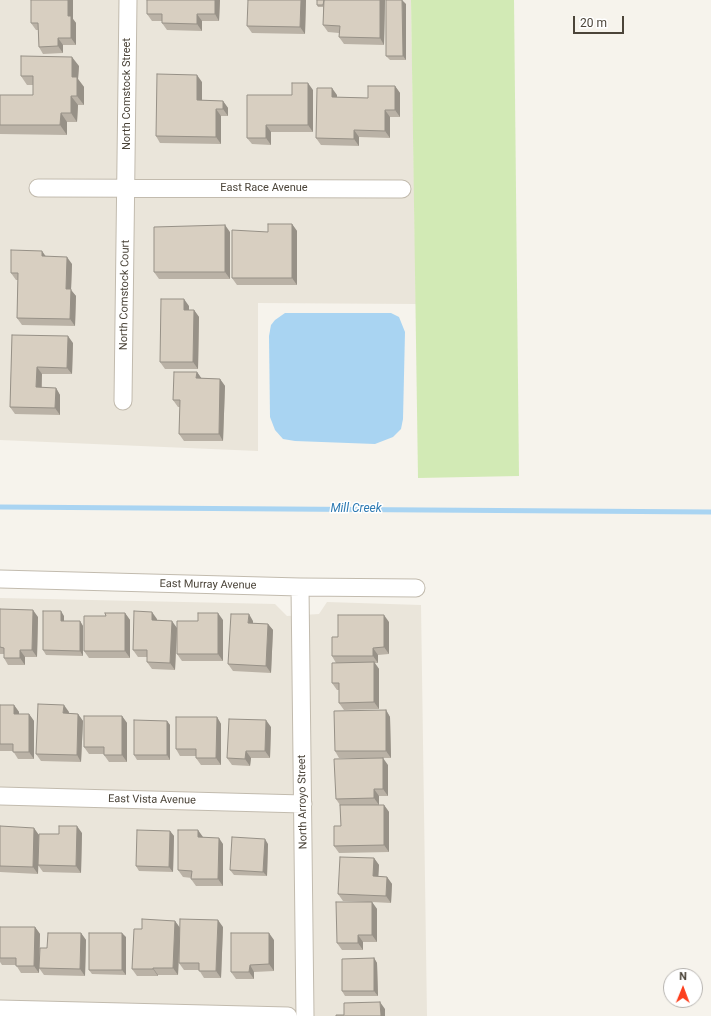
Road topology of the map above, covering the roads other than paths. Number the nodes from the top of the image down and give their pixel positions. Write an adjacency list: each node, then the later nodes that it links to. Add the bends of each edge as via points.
1 (128, 0): 3 (street, North Comstock Street)
2 (38, 188): 3 (street, East Race Avenue)
3 (126, 188): 4 (street, East Race Avenue); 5 (street, North Comstock Court)
4 (402, 189)
5 (123, 402)
6 (0, 580): 7 (street, East Murray Avenue)
7 (300, 587): 8 (street, East Murray Avenue); 10 (street, North Arroyo Street)
8 (416, 588)
9 (0, 796): 10 (street, East Vista Avenue)
10 (303, 804): 13 (street, North Arroyo Street)
11 (0, 1009): 12 (street)
12 (288, 1016)
13 (305, 1016)

